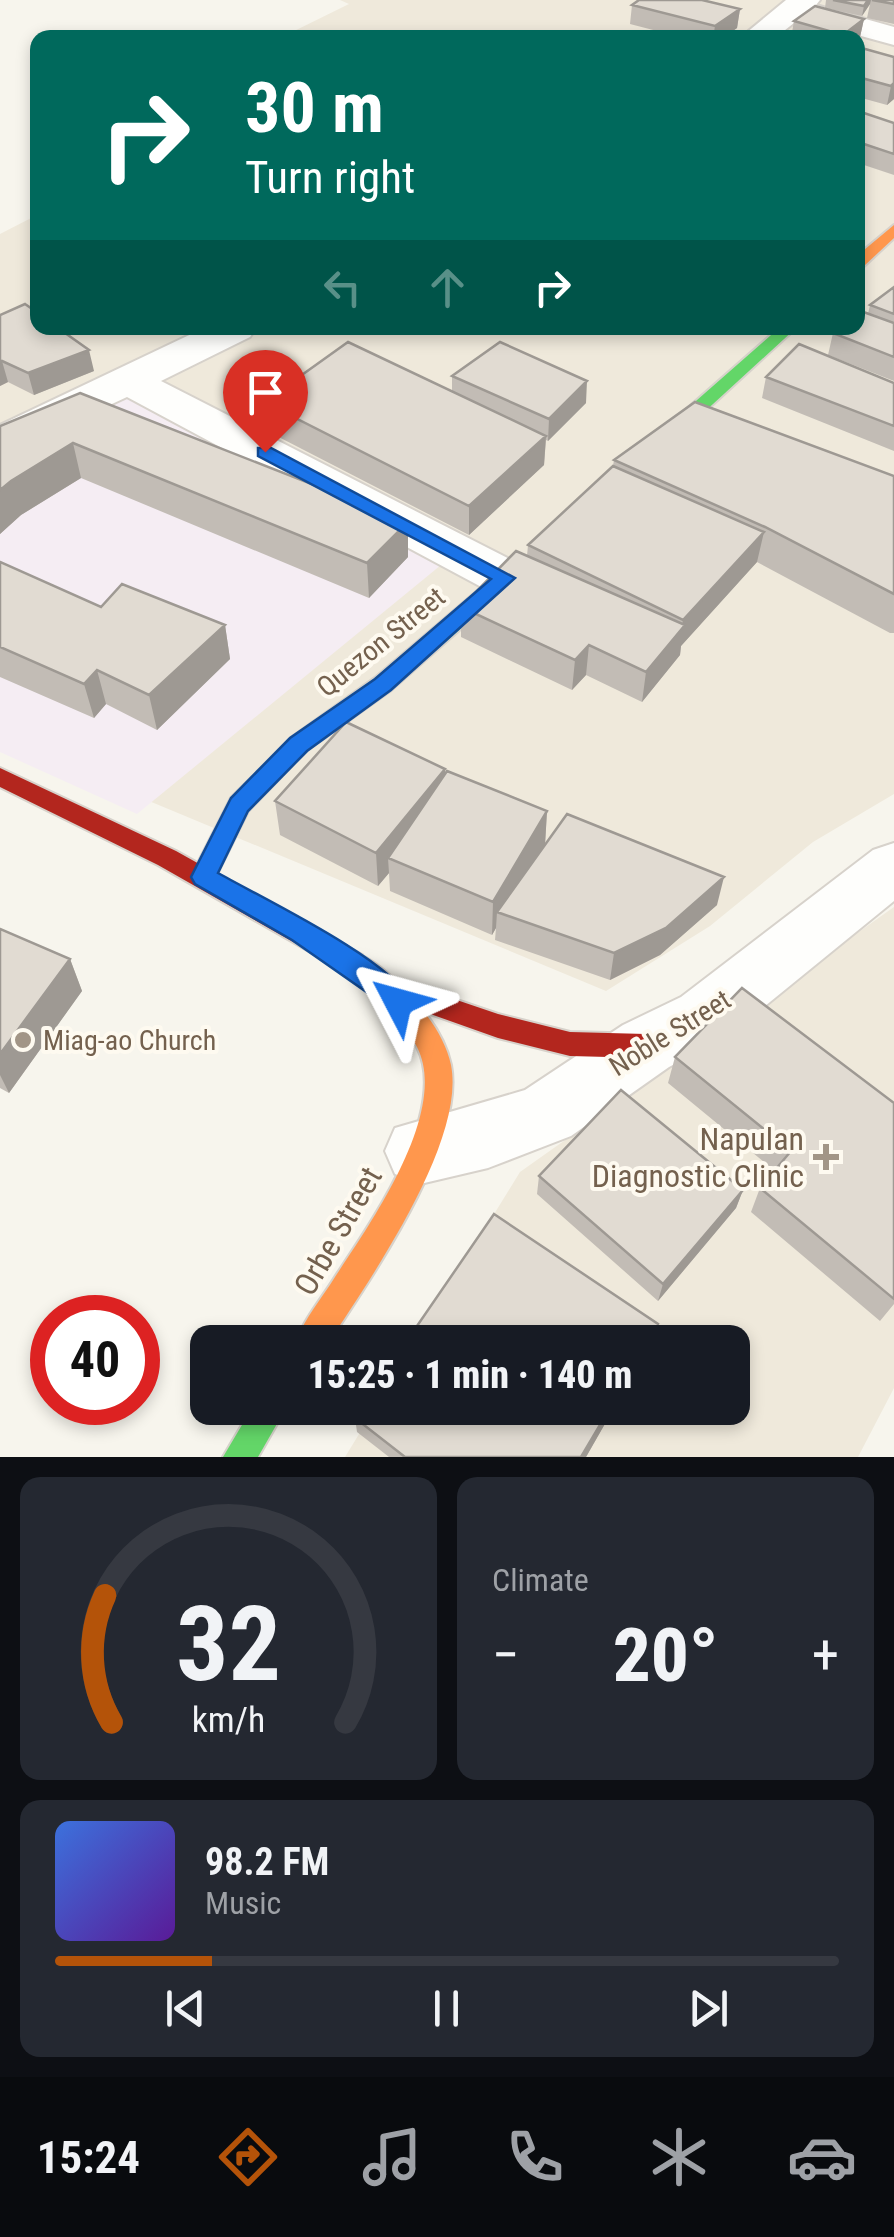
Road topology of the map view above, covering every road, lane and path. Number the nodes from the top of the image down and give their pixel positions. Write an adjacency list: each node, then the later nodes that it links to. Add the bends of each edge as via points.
1 (800, 4): 2 (street); 3 (street)
2 (766, 30)
3 (894, 36)
4 (894, 230): 5 (street)
5 (865, 257)
6 (221, 335): 8 (street)
7 (780, 335): 10 (street)
8 (128, 380): 9 (street); 11 (street)
9 (0, 442)
10 (624, 475)
11 (518, 567): 13 (street, Quezon Street, via 383,684 298,744)
12 (0, 777): 16 (street)
13 (239, 805): 14 (street); 18 (street)
14 (200, 815)
15 (162, 825): 16 (street)
16 (123, 835): 18 (street)
17 (894, 866): 20 (street, Noble Street, via 704,1017)
18 (204, 877): 19 (street)
19 (383, 986): 20 (street, via 570,1044); 21 (street, Orbe Street, via 413,1018 439,1073 438,1105)
20 (646, 1046): 21 (street, Noble Street, via 547,1114)
21 (420, 1151): 22 (street, Orbe Street)
22 (321, 1325)
23 (259, 1425): 24 (street)
24 (239, 1457)

